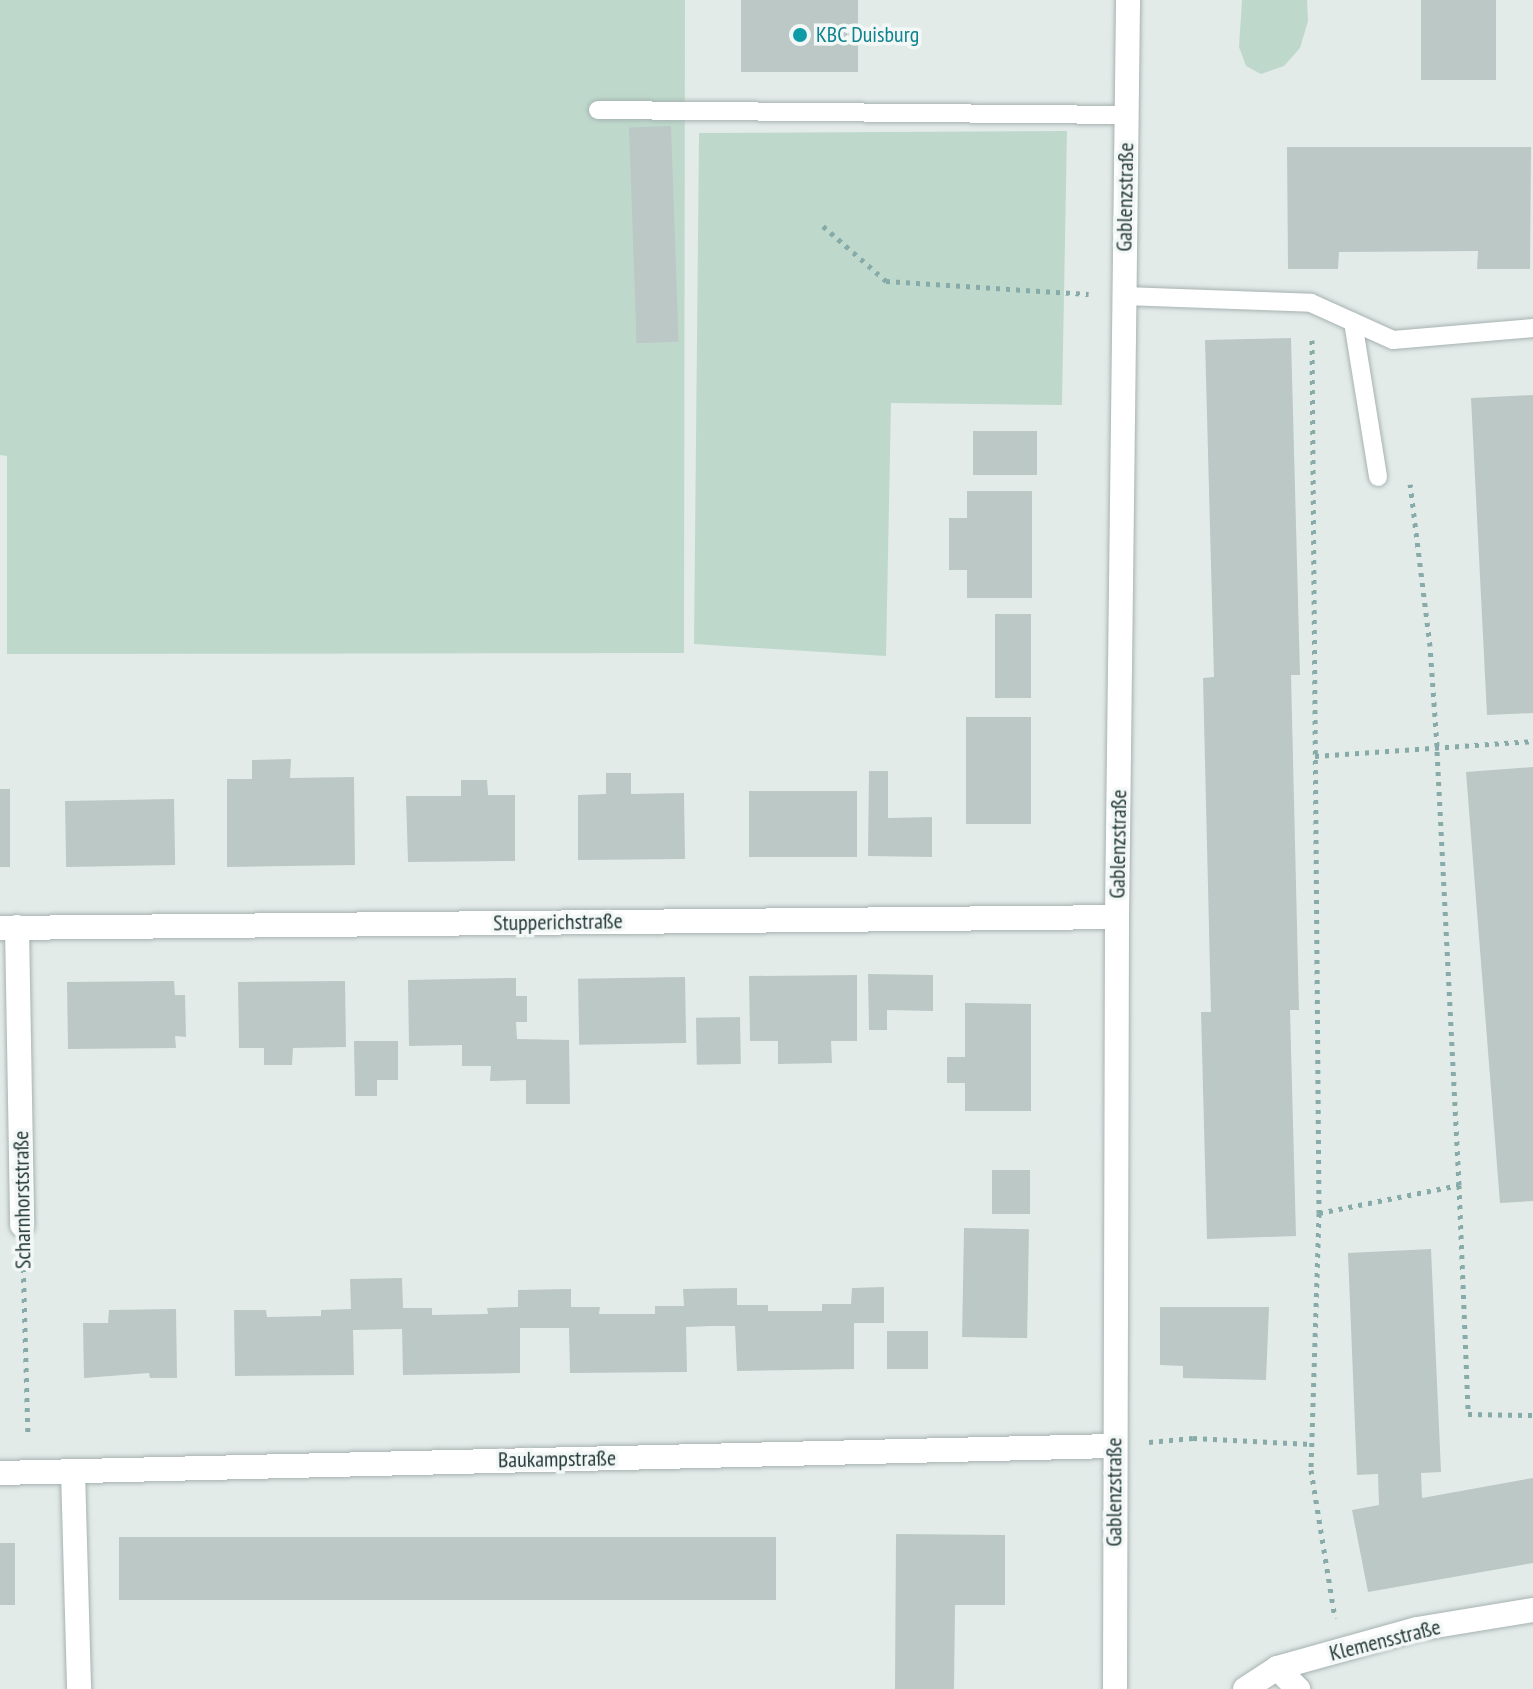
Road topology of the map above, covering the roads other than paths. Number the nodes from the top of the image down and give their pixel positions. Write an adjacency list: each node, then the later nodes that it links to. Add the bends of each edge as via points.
1 (1128, 0): 3 (street, Gablenzstraße)
2 (598, 110): 3 (lane)
3 (1126, 115): 4 (street, Gablenzstraße)
4 (1124, 296): 5 (lane, via 1311,303); 8 (street, Gablenzstraße)
5 (1353, 322): 6 (lane, via 1393,340); 7 (lane)
6 (1533, 328)
7 (1378, 477)
8 (1117, 917): 9 (street, Stupperichstraße); 11 (street, Gablenzstraße)
9 (8, 928): 10 (street, Scharnhorststraße)
10 (22, 1225)
11 (1114, 1446): 12 (street, Baukampstraße); 17 (street, Gablenzstraße)
12 (73, 1471): 13 (street, Baukampstraße); 16 (street)
13 (0, 1473)
14 (1533, 1610): 15 (street, Klemensstraße, via 1417,1629)
15 (1277, 1668): 18 (street, Klemensstraße); 19 (street)
16 (79, 1689)
17 (1115, 1689)
18 (1245, 1689)
19 (1298, 1689)

